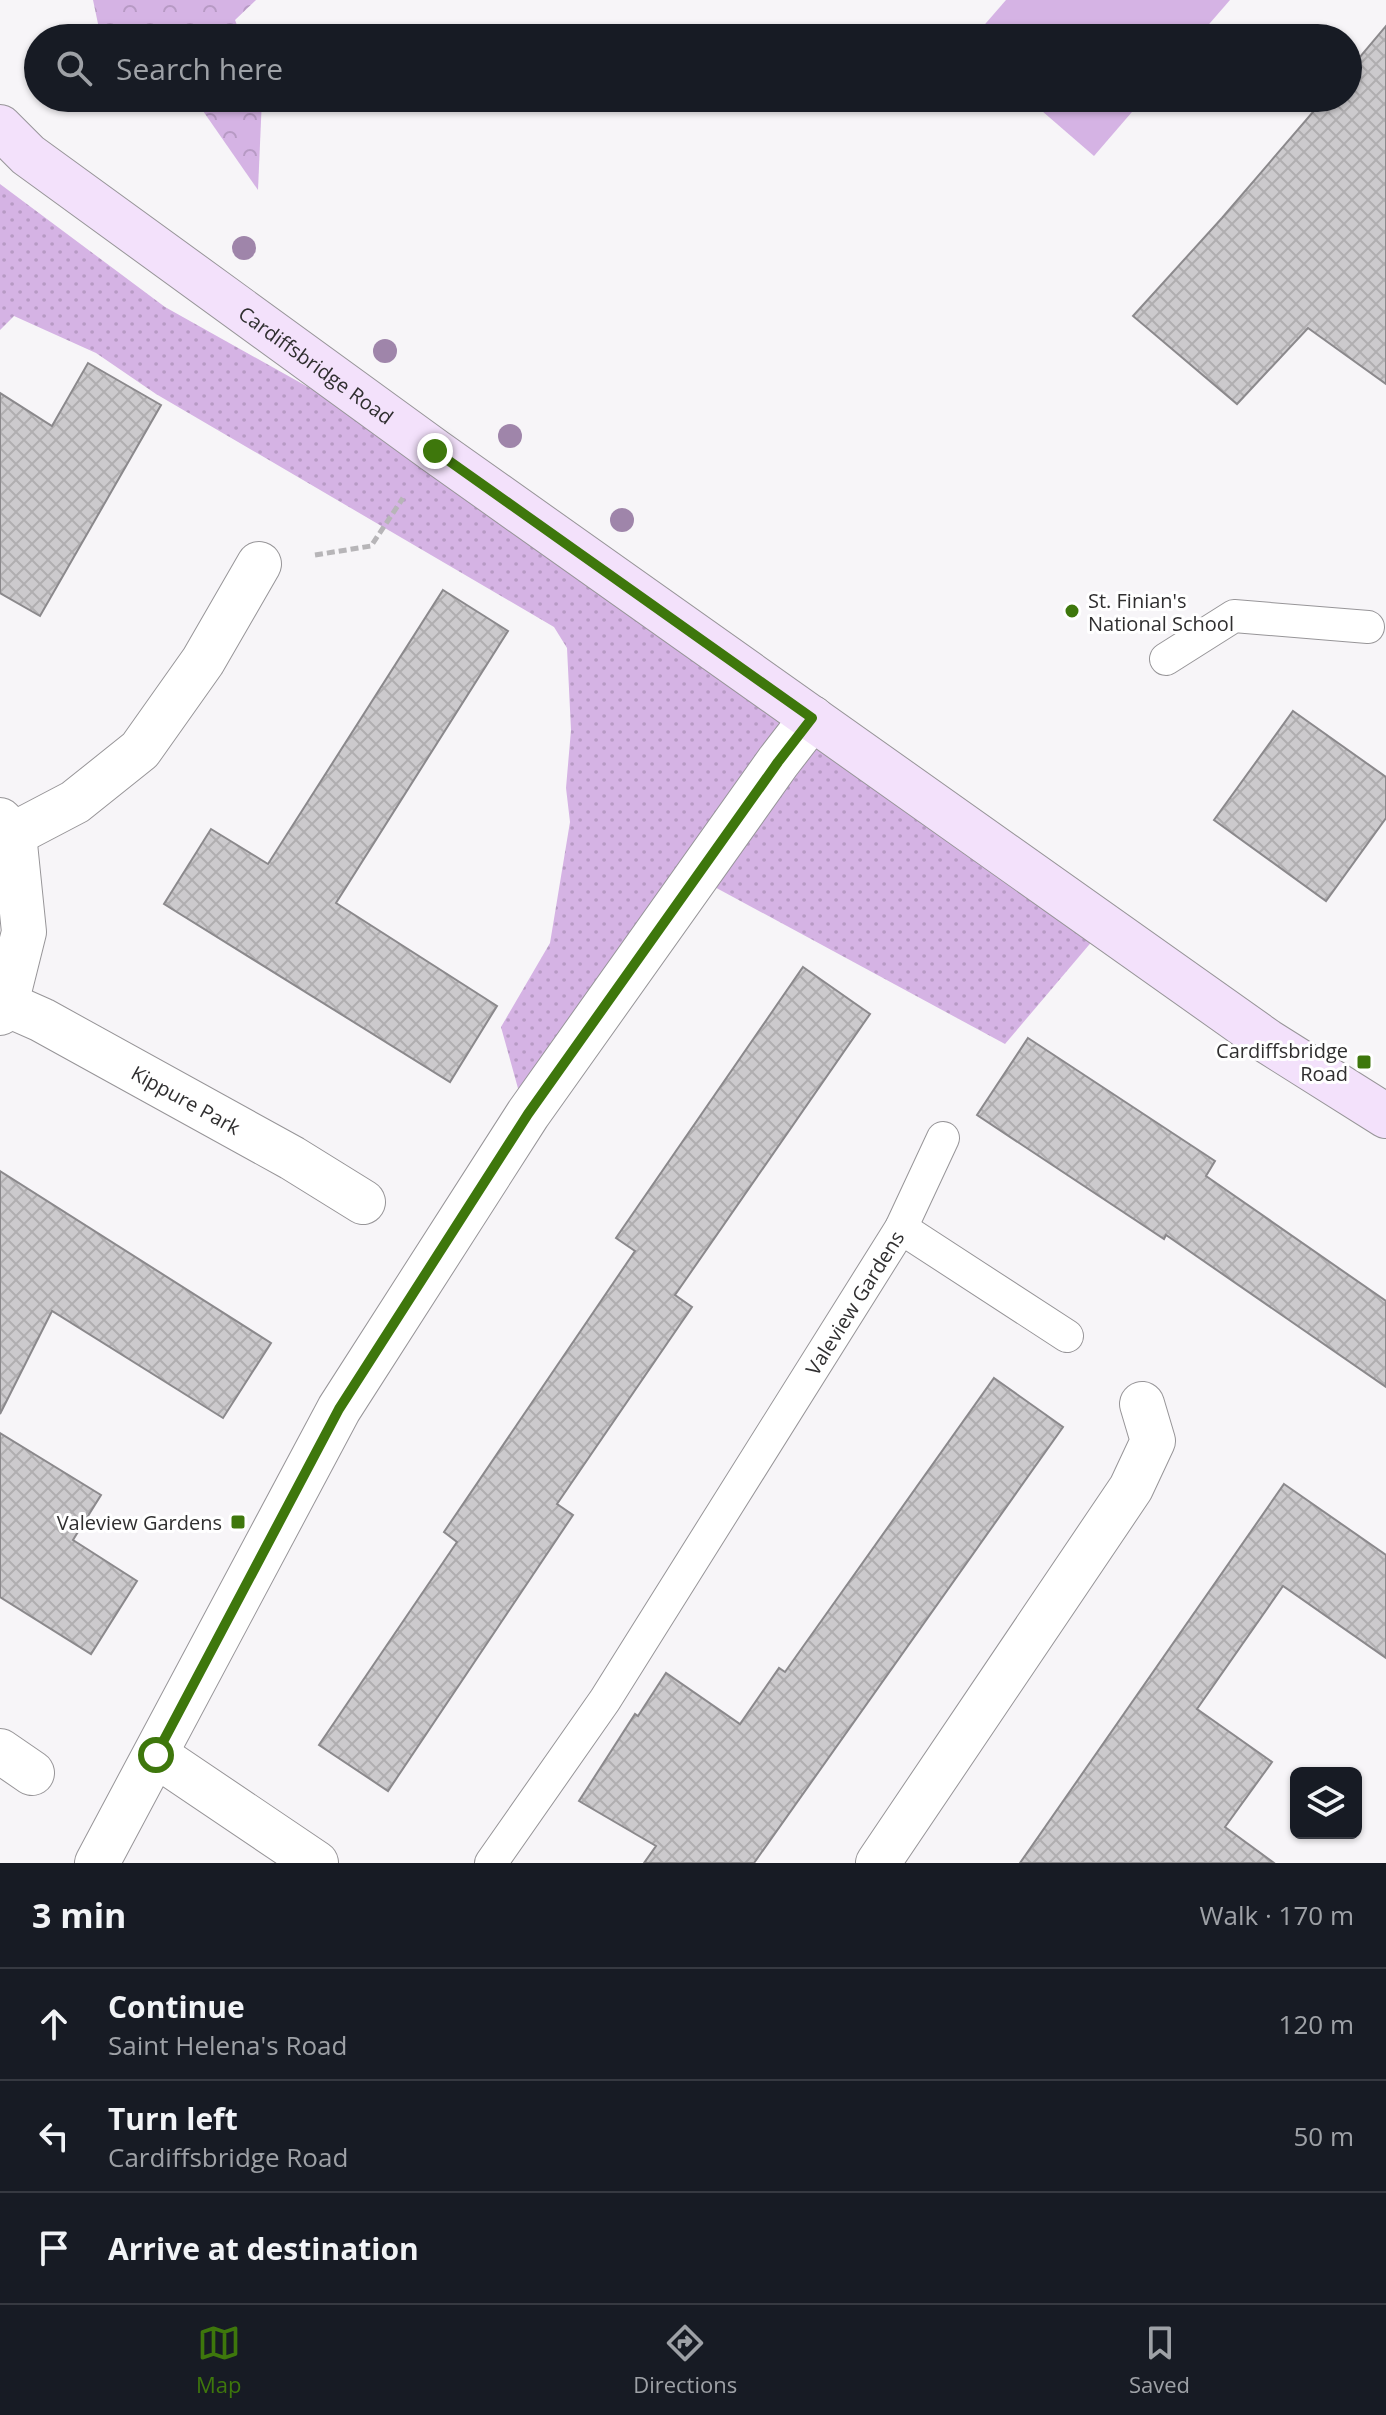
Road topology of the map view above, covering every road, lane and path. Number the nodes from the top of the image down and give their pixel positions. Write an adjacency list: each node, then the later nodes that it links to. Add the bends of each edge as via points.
1 (0, 127): 2 (main road, Cardiffsbridge Road, via 28,155)
2 (435, 451): 3 (path, via 371,546); 6 (main road, Cardiffsbridge Road)
3 (259, 564): 7 (street, Kippure Park, via 203,661 140,750 75,802)
4 (1368, 627): 5 (lane, via 1234,616)
5 (1166, 659)
6 (812, 718): 9 (main road, Cardiffsbridge Road, via 1267,1041); 15 (street, via 528,1114 339,1409)
7 (7, 827): 8 (street, Kippure Park, via 24,932)
8 (3, 1008): 11 (street, Kippure Park, via 42,1020)
9 (1386, 1116)
10 (943, 1138): 12 (lane, Valeview Gardens)
11 (363, 1202)
12 (901, 1228): 13 (lane); 18 (lane, Valeview Gardens, via 605,1700)
13 (1067, 1336)
14 (1142, 1404): 19 (street, via 1153,1441 1131,1488)
15 (156, 1755): 16 (street); 17 (street)
16 (97, 1863)
17 (316, 1863)
18 (491, 1863)
19 (878, 1863)

